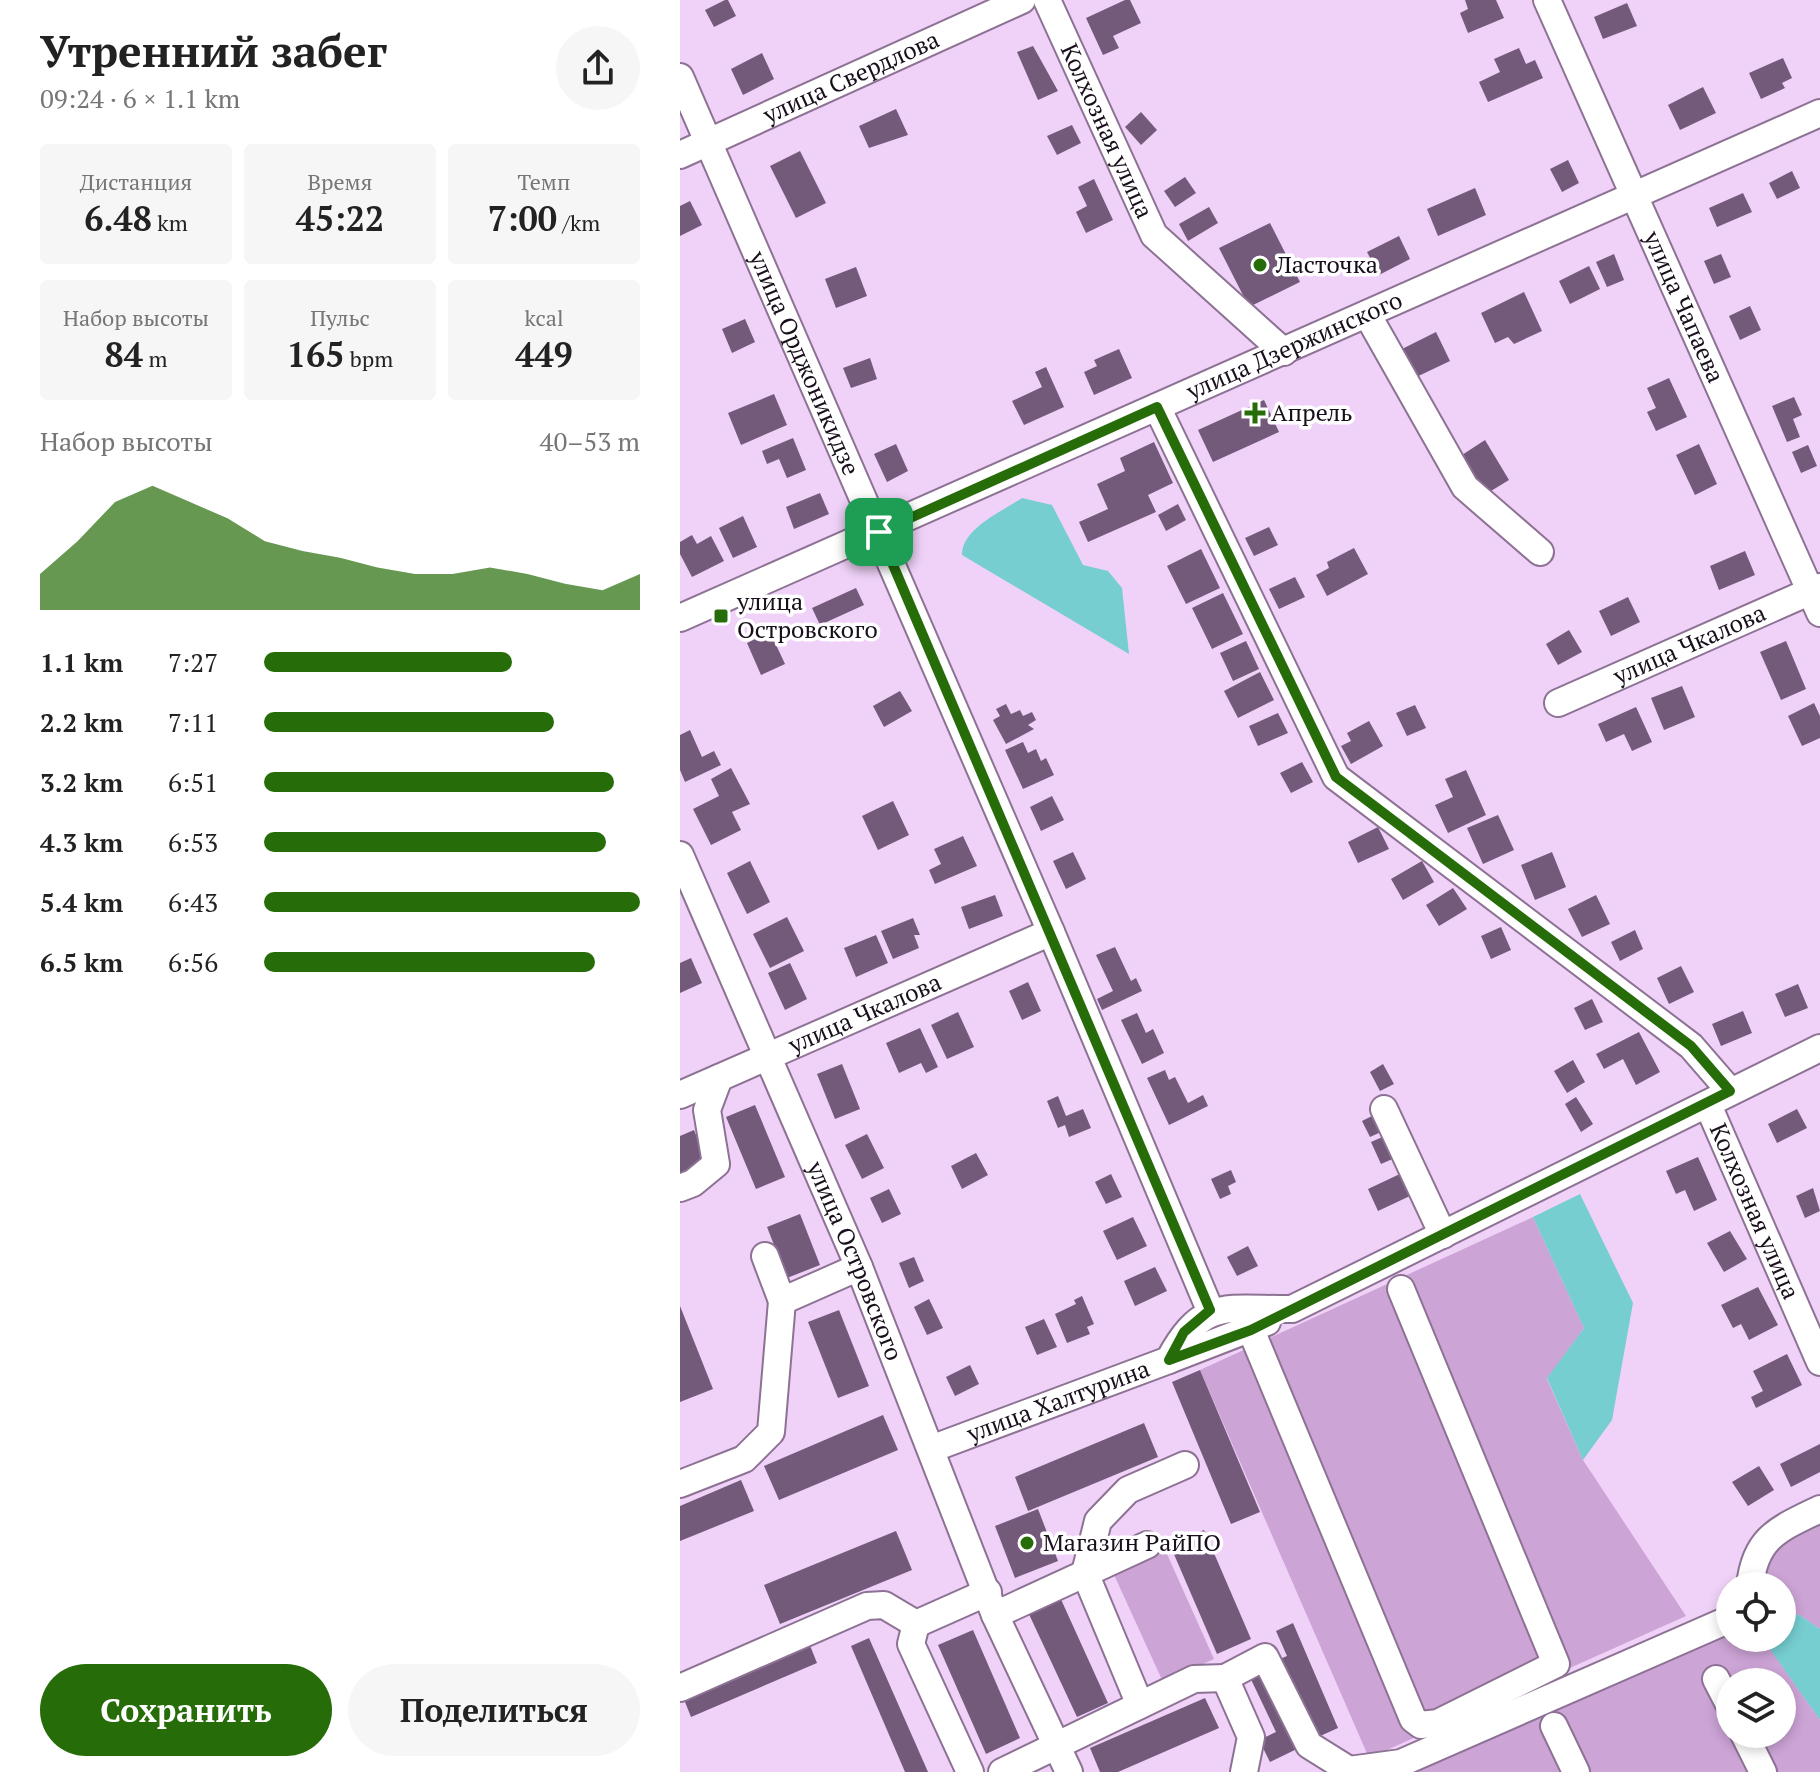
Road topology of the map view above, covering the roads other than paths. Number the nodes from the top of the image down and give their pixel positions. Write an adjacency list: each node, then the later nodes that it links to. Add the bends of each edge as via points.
1 (1022, 0): 6 (street, улица Свердлова)
2 (1047, 0): 10 (street, Колхозная улица, via 1154,235)
3 (1547, 0): 8 (street, улица Чапаева)
4 (680, 77): 6 (street, улица Орджоникидзе)
5 (1820, 113): 8 (street, улица Дзержинского)
6 (708, 143): 7 (street, улица Свердлова); 12 (street, улица Орджоникидзе)
7 (680, 155)
8 (1634, 196): 9 (street, улица Дзержинского); 14 (street, улица Чапаева)
9 (1367, 314): 10 (street, улица Дзержинского); 13 (street, via 1465,487)
10 (1284, 352): 11 (street, улица Дзержинского)
11 (1157, 407): 12 (street, улица Дзержинского); 23 (street, Колхозная улица, via 1336,777 1691,1046)
12 (879, 532): 15 (street, улица Дзержинского); 18 (street, улица Орджоникидзе)
13 (1540, 552)
14 (1817, 597): 16 (street, улица Чкалова)
15 (680, 618)
16 (1558, 703)
17 (680, 855): 20 (street, улица Островского)
18 (1051, 932): 20 (street, улица Чкалова); 32 (street, улица Орджоникидзе)
19 (1820, 1048): 23 (street)
20 (766, 1057): 21 (street, улица Чкалова); 28 (street, улица Островского)
21 (719, 1078): 22 (street, улица Чкалова); 25 (street, via 707,1110 716,1164)
22 (680, 1095)
23 (1719, 1098): 26 (street); 35 (street, Колхозная улица)
24 (1384, 1109): 26 (street)
25 (680, 1188)
26 (1443, 1235): 31 (street)
27 (765, 1256): 30 (street)
28 (859, 1267): 30 (street); 36 (street, улица Островского)
29 (1401, 1289): 33 (street, via 1556,1664 1438,1723 1421,1725 1413,1719)
30 (782, 1301): 38 (street, via 771,1432 744,1459)
31 (1292, 1309): 32 (street); 33 (street)
32 (1210, 1310): 34 (street, улица Халтурина, via 1184,1332)
33 (1251, 1330): 34 (street)
34 (1169, 1360): 36 (street, улица Халтурина)
35 (1820, 1362)
36 (931, 1449): 43 (street, улица Островского)
37 (1185, 1465): 42 (street, via 1128,1490 1098,1521)
38 (680, 1484)
39 (1820, 1509): 41 (street, via 1761,1545)
40 (1147, 1545): 42 (street)
41 (1751, 1572)
42 (1085, 1573): 43 (street); 48 (street)
43 (992, 1604): 44 (street); 50 (street, улица Островского)
44 (916, 1624): 47 (street, via 884,1605 867,1606); 52 (street, via 911,1644)
45 (1716, 1625): 46 (street, via 1401,1763 1349,1770 1309,1745 1265,1657)
46 (1225, 1678): 48 (street, via 1194,1679); 55 (street, via 1251,1737)
47 (680, 1688)
48 (1140, 1705): 50 (street)
49 (1554, 1726): 56 (street)
50 (1056, 1746): 53 (street); 54 (street, улица Островского)
51 (1751, 1748): 57 (street)
52 (970, 1772)
53 (1002, 1772)
54 (1069, 1772)
55 (1244, 1772)
56 (1576, 1772)
57 (1763, 1772)

